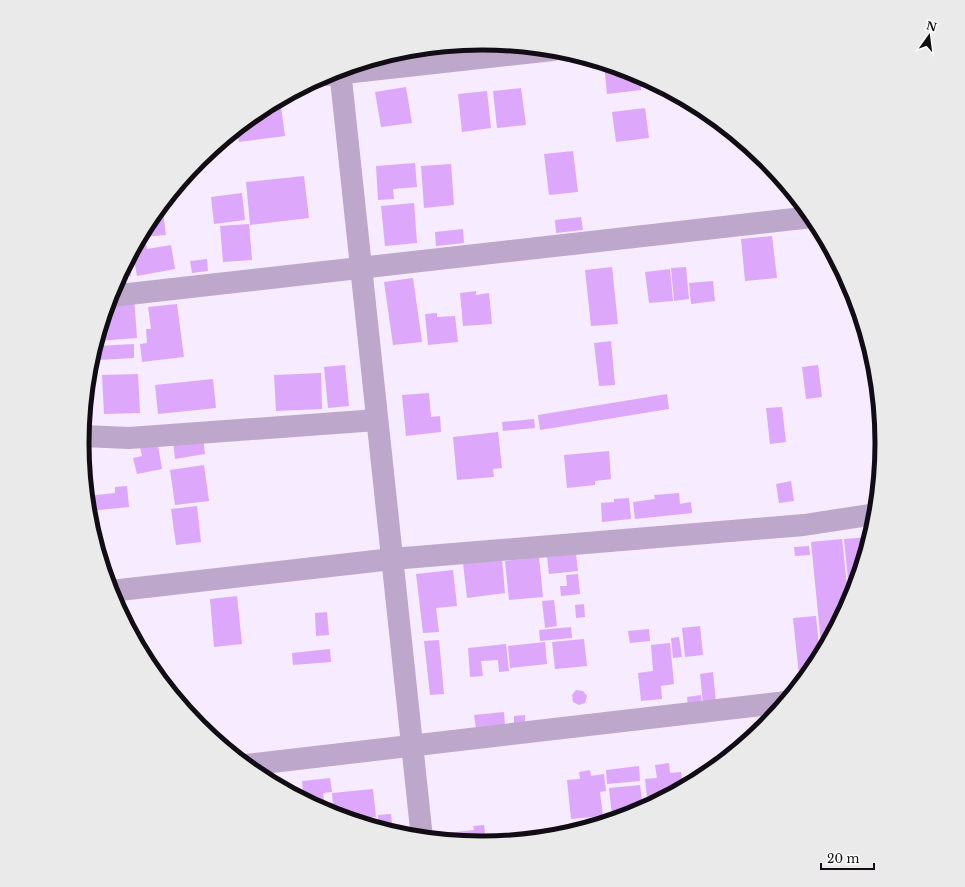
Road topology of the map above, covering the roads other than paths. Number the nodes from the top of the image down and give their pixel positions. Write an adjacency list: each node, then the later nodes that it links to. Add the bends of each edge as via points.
1 (529, 53): 2 (street)
2 (357, 71)
3 (337, 78): 5 (street)
4 (805, 218): 5 (street)
5 (361, 268): 6 (street); 7 (street)
6 (118, 295)
7 (377, 420): 8 (street, via 129,438); 10 (street)
8 (89, 436)
9 (869, 515): 10 (street, via 804,525)
10 (392, 559): 11 (street); 13 (street)
11 (118, 590)
12 (778, 703): 13 (street)
13 (412, 745): 14 (street); 15 (street)
14 (254, 764)
15 (421, 832)

